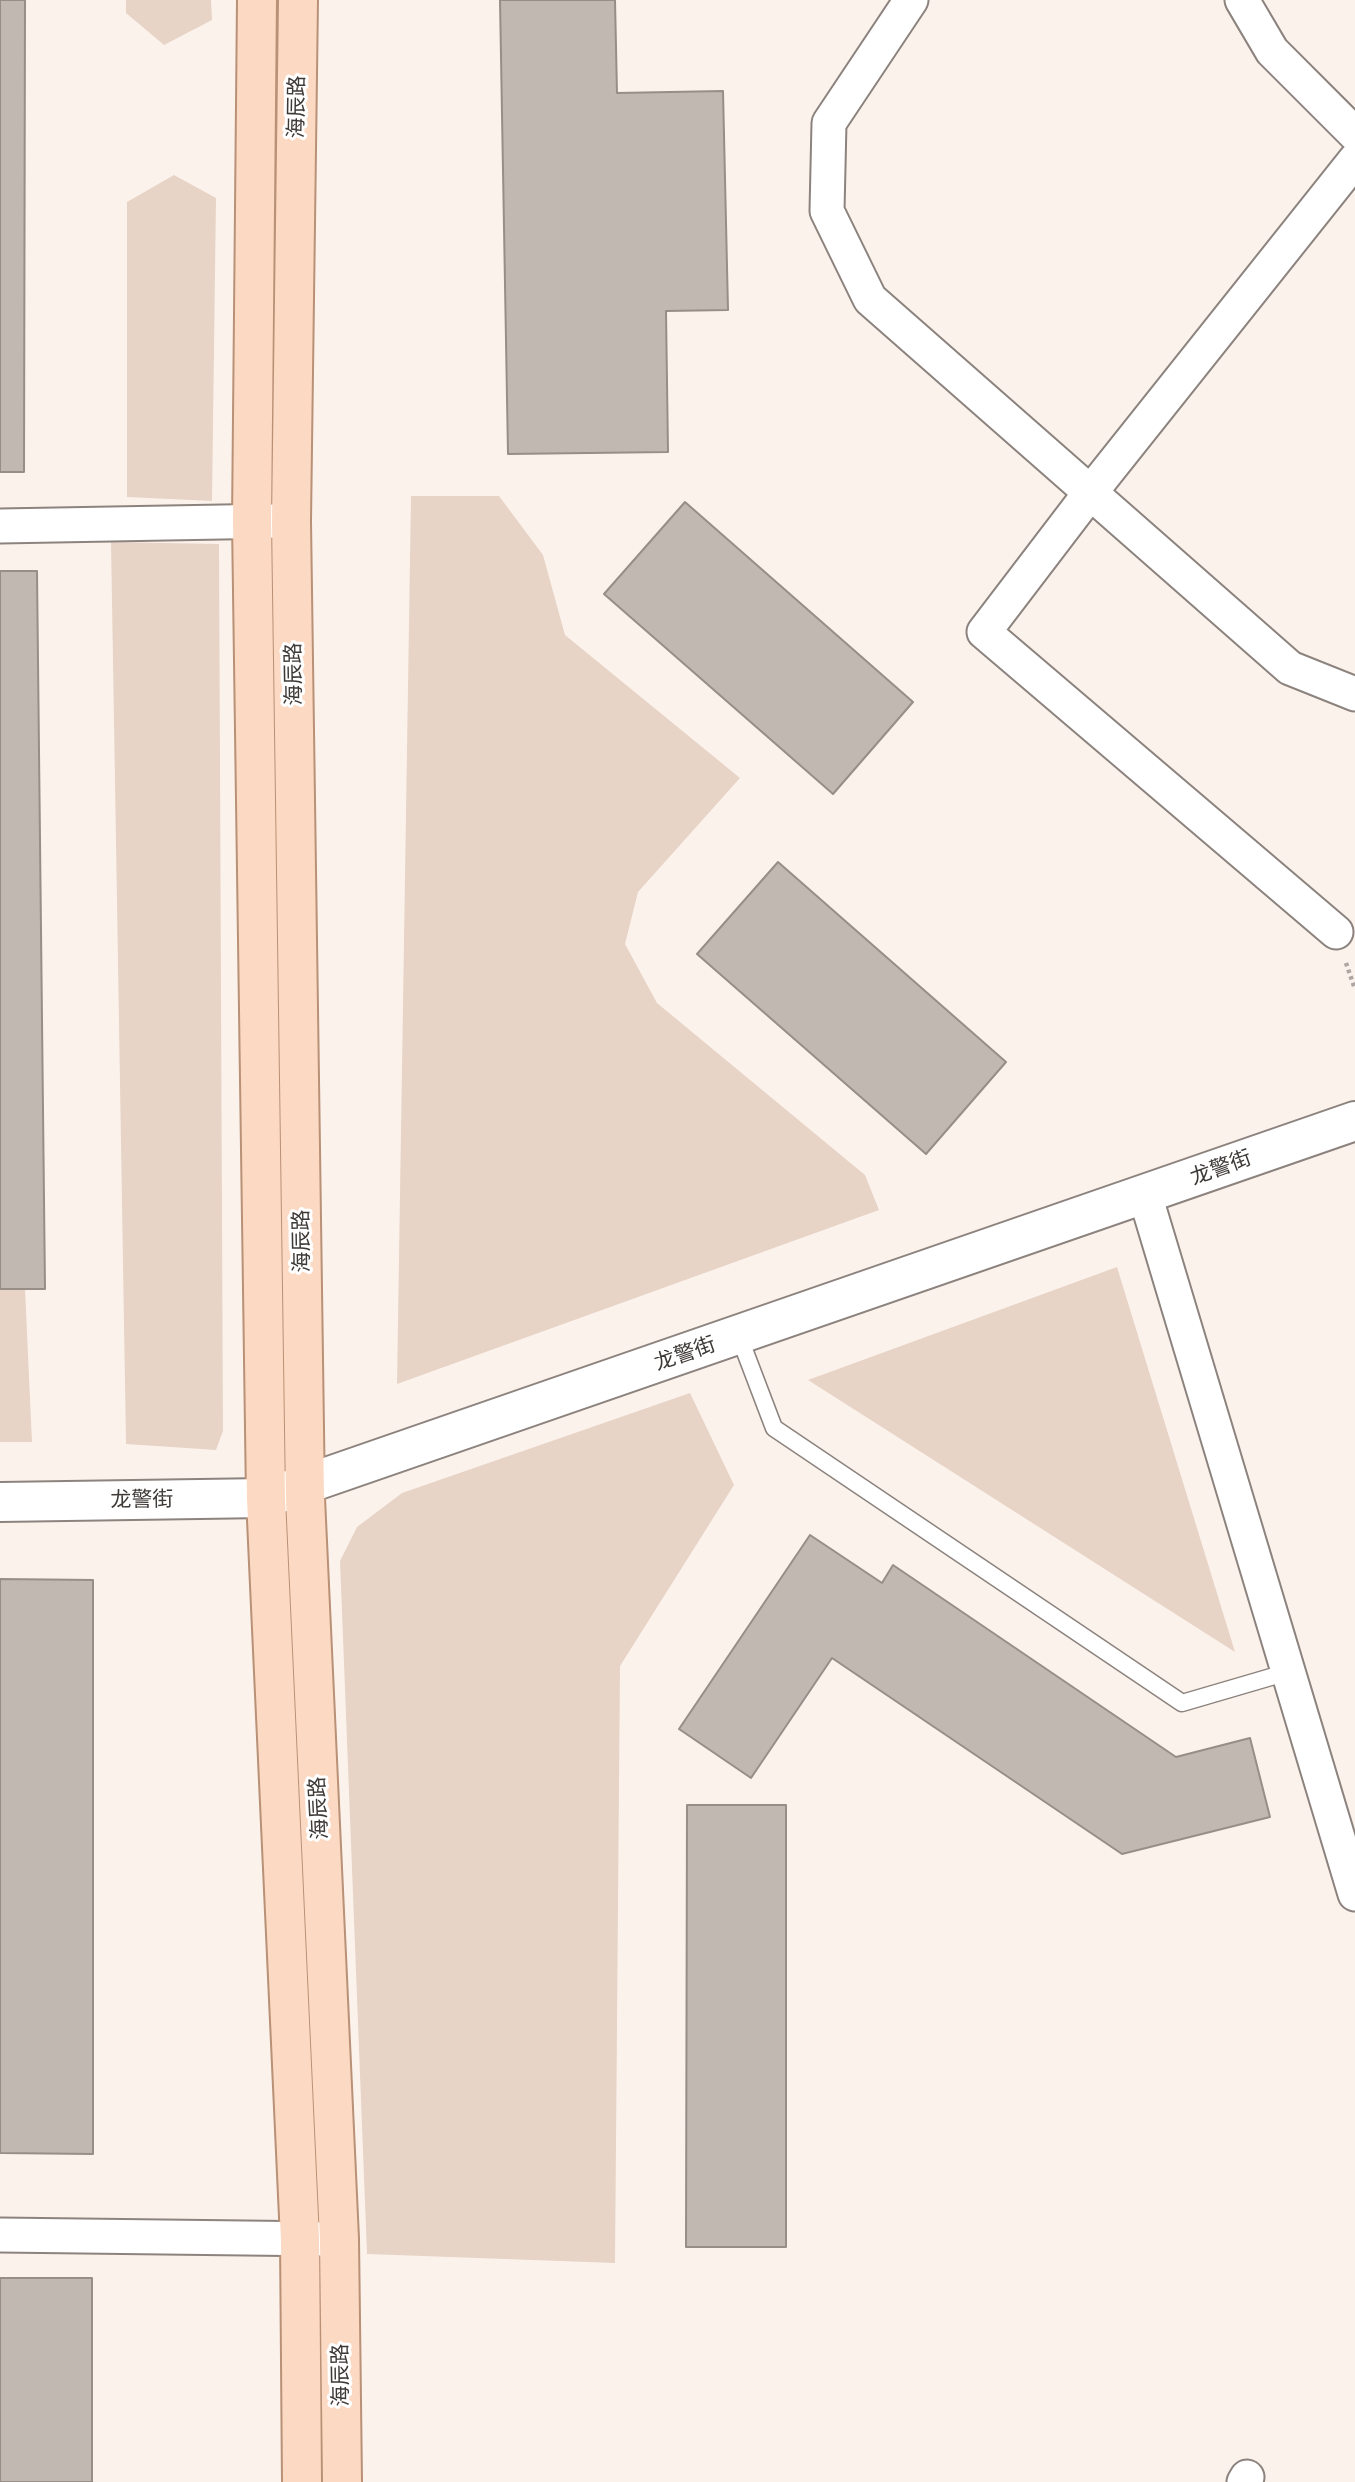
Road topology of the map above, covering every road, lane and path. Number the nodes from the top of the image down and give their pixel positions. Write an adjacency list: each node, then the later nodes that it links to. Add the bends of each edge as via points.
1 (257, 0): 9 (main road, 海辰路)
2 (298, 0): 8 (main road, 海辰路)
3 (911, 0): 7 (street, via 829,123 827,211 870,299)
4 (1242, 0): 5 (street, via 1272,51)
5 (1355, 134)
6 (1355, 160): 7 (street)
7 (1090, 493): 11 (street, via 1290,668); 12 (street, via 984,632)
8 (291, 521): 9 (street); 16 (main road, 海辰路)
9 (252, 522): 10 (street); 17 (main road, 海辰路)
10 (0, 526)
11 (1355, 694)
12 (1336, 932)
13 (1355, 1121): 14 (street, 龙警街)
14 (1145, 1195): 15 (street, 龙警街); 19 (street)
15 (739, 1336): 16 (street, 龙警街); 19 (lane, via 774,1428 1182,1703)
16 (305, 1485): 17 (street, 龙警街); 23 (main road, 海辰路)
17 (266, 1498): 18 (street, 龙警街); 22 (main road, 海辰路)
18 (0, 1502)
19 (1288, 1672): 20 (street)
20 (1355, 1894)
21 (0, 2235): 22 (street)
22 (300, 2239): 23 (street); 24 (main road, 海辰路)
23 (339, 2239): 25 (main road, 海辰路)
24 (302, 2482)
25 (342, 2482)

